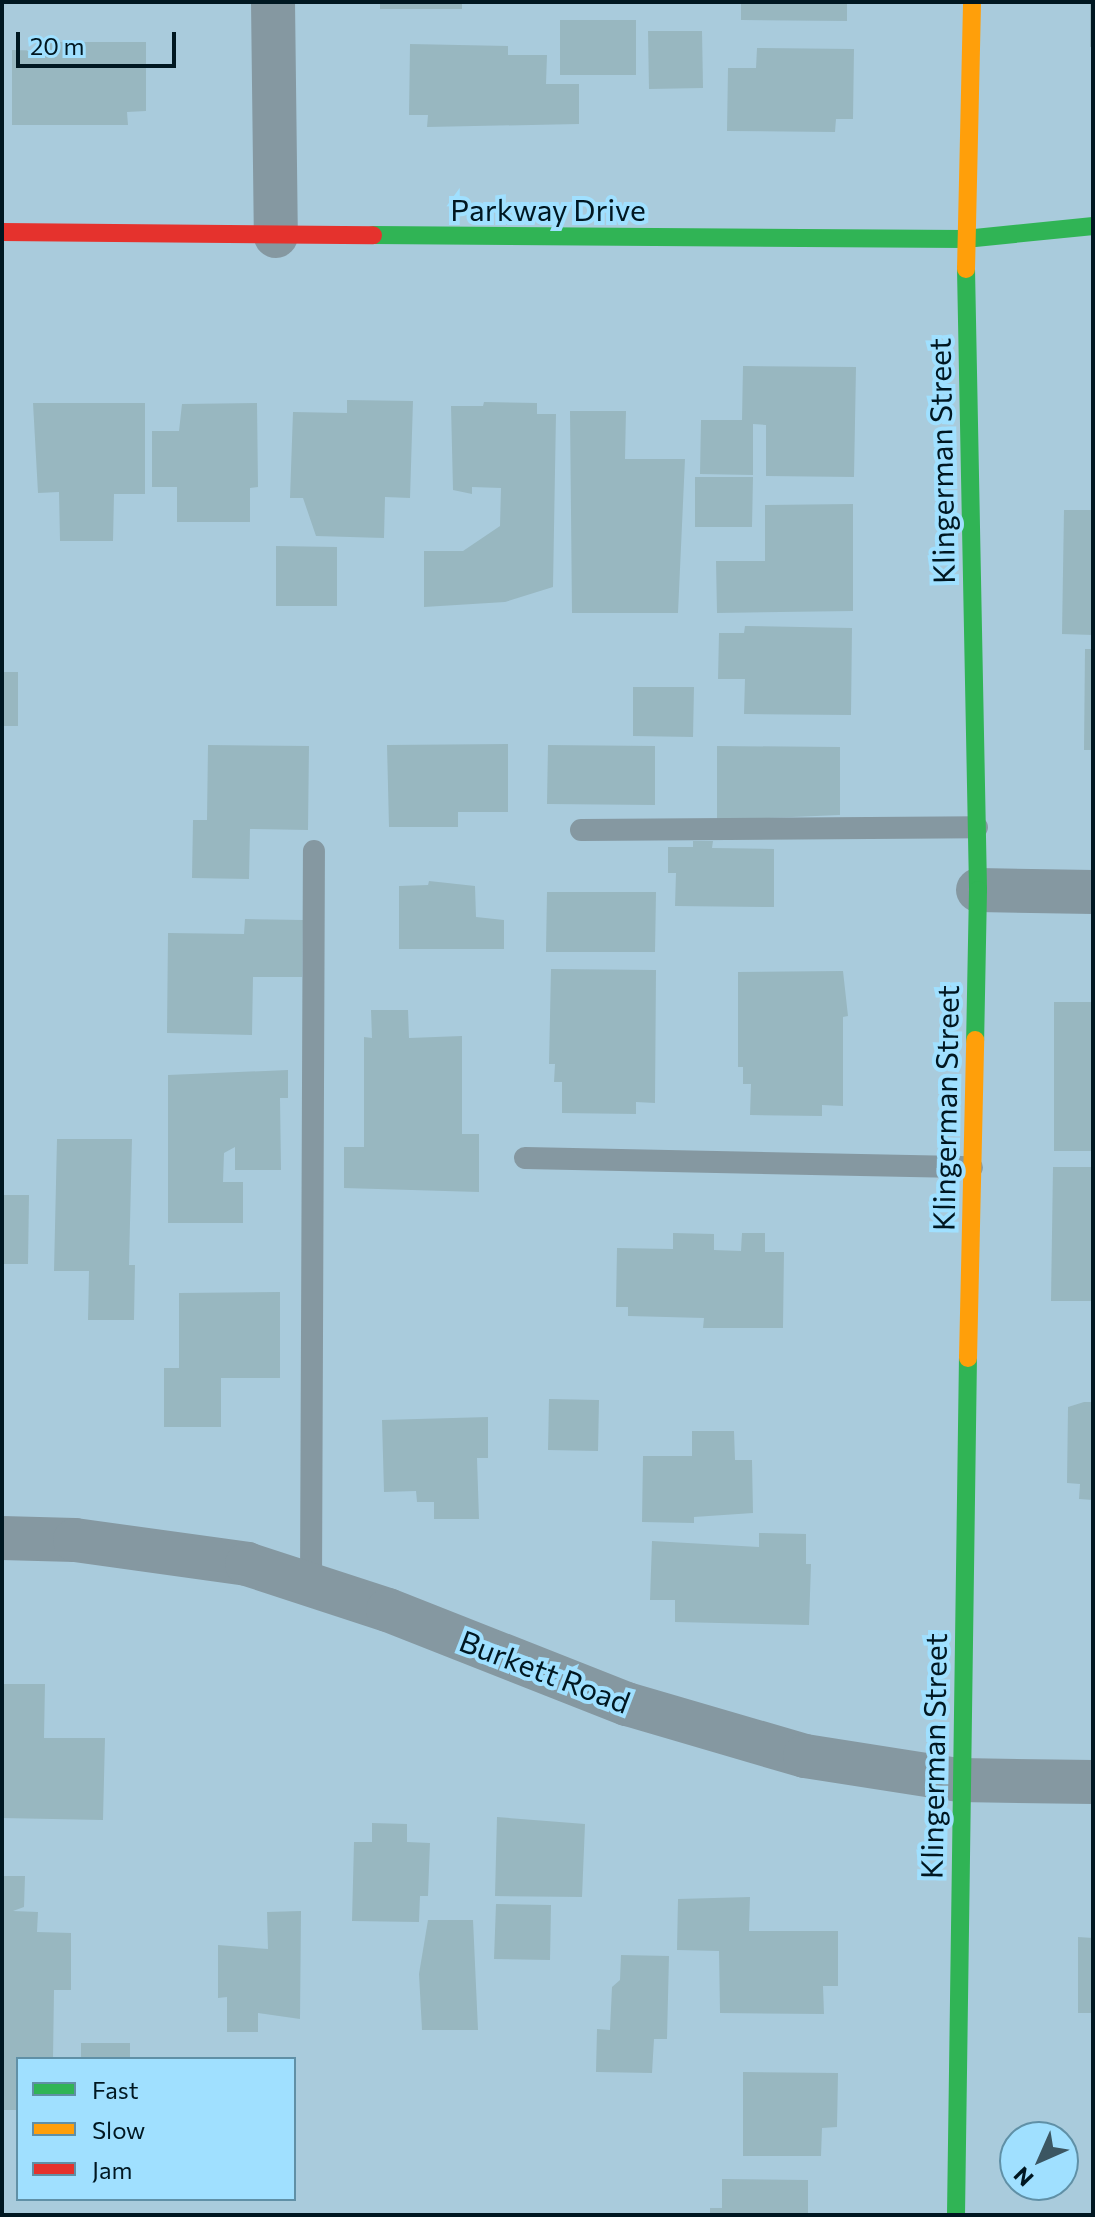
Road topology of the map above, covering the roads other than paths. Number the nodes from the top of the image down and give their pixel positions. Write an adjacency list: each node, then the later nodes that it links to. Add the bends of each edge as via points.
1 (273, 2): 5 (street)
2 (972, 2): 6 (street, Klingerman Street)
3 (1093, 226): 6 (street, Parkway Drive)
4 (2, 232): 5 (street, Parkway Drive)
5 (276, 236): 6 (street, Parkway Drive)
6 (965, 239): 7 (street, Klingerman Street)
7 (977, 827): 8 (lane); 10 (street, Klingerman Street)
8 (581, 830)
9 (314, 851): 15 (lane)
10 (978, 890): 11 (street); 13 (street, Klingerman Street)
11 (1093, 892)
12 (525, 1158): 13 (lane)
13 (972, 1167): 16 (street, Klingerman Street)
14 (2, 1538): 15 (street, Burkett Road, via 75,1540 220,1560)
15 (311, 1584): 16 (street, Burkett Road, via 627,1704 805,1756)
16 (959, 1780): 17 (street, Burkett Road); 18 (street, Klingerman Street)
17 (1093, 1782)
18 (956, 2215)

